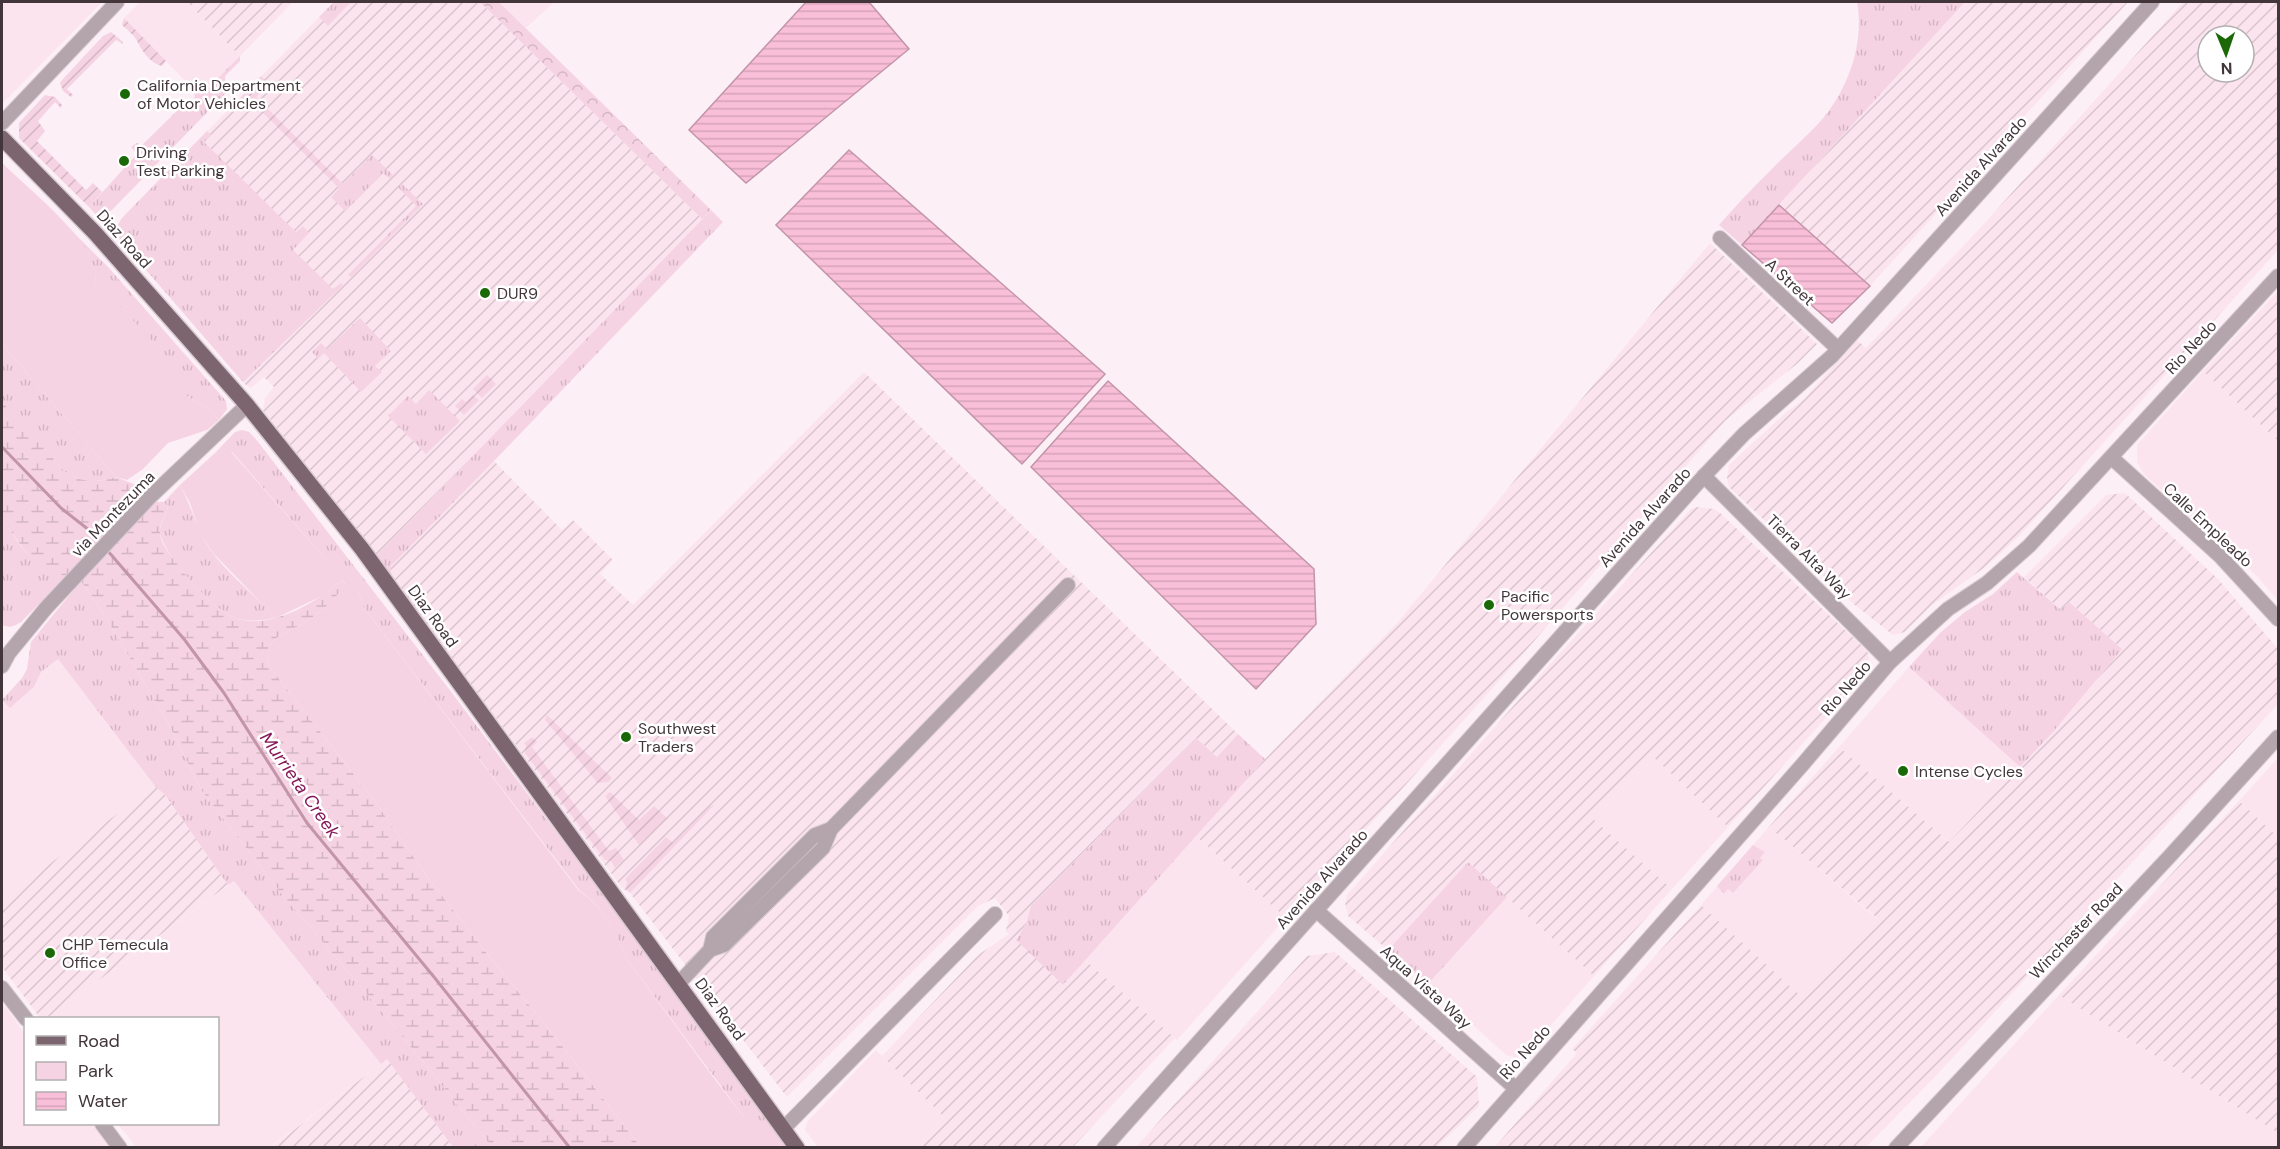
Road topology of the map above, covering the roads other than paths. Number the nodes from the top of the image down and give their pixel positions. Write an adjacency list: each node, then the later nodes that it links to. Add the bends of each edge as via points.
1 (117, 2): 3 (street)
2 (2152, 2): 7 (street, Avenida Alvarado)
3 (2, 123)
4 (2, 138): 8 (main road, Diaz Road, via 95,234)
5 (1720, 238): 7 (street, A Street)
6 (2278, 276): 9 (street, Rio Nedo)
7 (1838, 350): 10 (street, Avenida Alvarado, via 1744,434)
8 (247, 405): 13 (street, via Montezuma, via 150,497); 19 (main road, Diaz Road, via 362,549)
9 (2112, 458): 12 (street, Calle Empleado, via 2220,556); 14 (street, Rio Nedo, via 2029,546 1987,584 1948,609)
10 (1704, 476): 14 (street, Tierra Alta Way); 17 (street, Avenida Alvarado)
11 (1068, 585): 19 (street, via 831,829 823,848 724,945 710,950)
12 (2278, 619)
13 (5, 650): 15 (street)
14 (1890, 662): 22 (street, Rio Nedo)
15 (2, 666)
16 (2278, 737): 29 (street, Winchester Road)
17 (1316, 910): 22 (street, Aqua Vista Way); 27 (street, Avenida Alvarado)
18 (995, 914): 24 (street)
19 (679, 983): 24 (main road, Diaz Road)
20 (2, 988): 21 (street)
21 (24, 1017)
22 (1515, 1088): 28 (street, Rio Nedo)
23 (103, 1125): 25 (street)
24 (784, 1128): 26 (main road, Diaz Road)
25 (120, 1148)
26 (797, 1148)
27 (1104, 1148)
28 (1464, 1148)
29 (1896, 1148)

